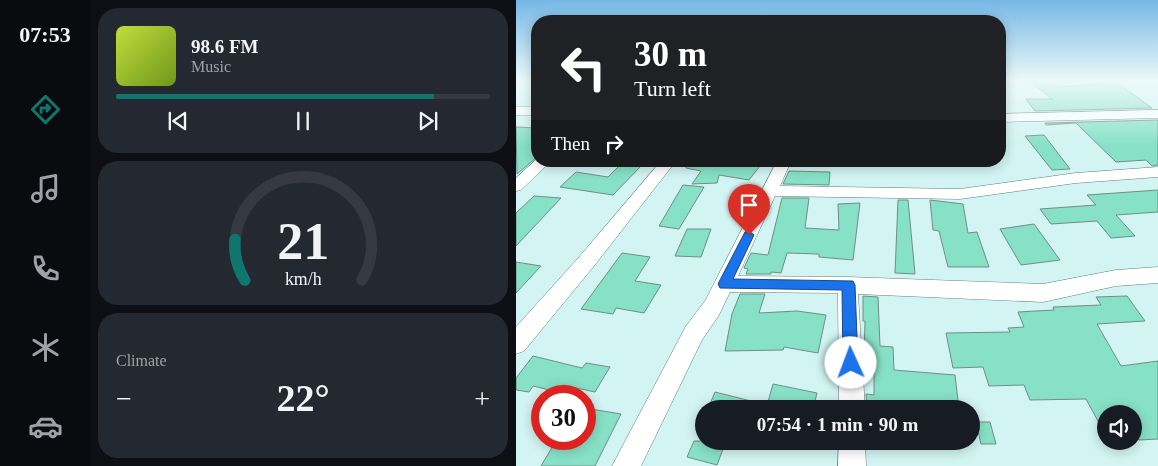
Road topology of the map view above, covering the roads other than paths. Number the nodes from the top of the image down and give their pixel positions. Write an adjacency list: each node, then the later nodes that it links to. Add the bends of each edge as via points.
1 (516, 111): 2 (street)
2 (531, 112)
3 (1158, 114): 4 (street)
4 (1006, 118)
5 (537, 167): 9 (street)
6 (664, 167): 14 (street)
7 (781, 167): 10 (street)
8 (1158, 172): 10 (street, via 1076,178 960,194)
9 (516, 186)
10 (771, 191): 12 (street)
11 (1158, 275): 13 (street, via 1116,278 1043,293)
12 (724, 284): 13 (street); 17 (street, via 694,333)
13 (848, 285): 15 (street)
14 (516, 343)
15 (852, 400)
16 (852, 450): 18 (street)
17 (626, 466)
18 (852, 466)

